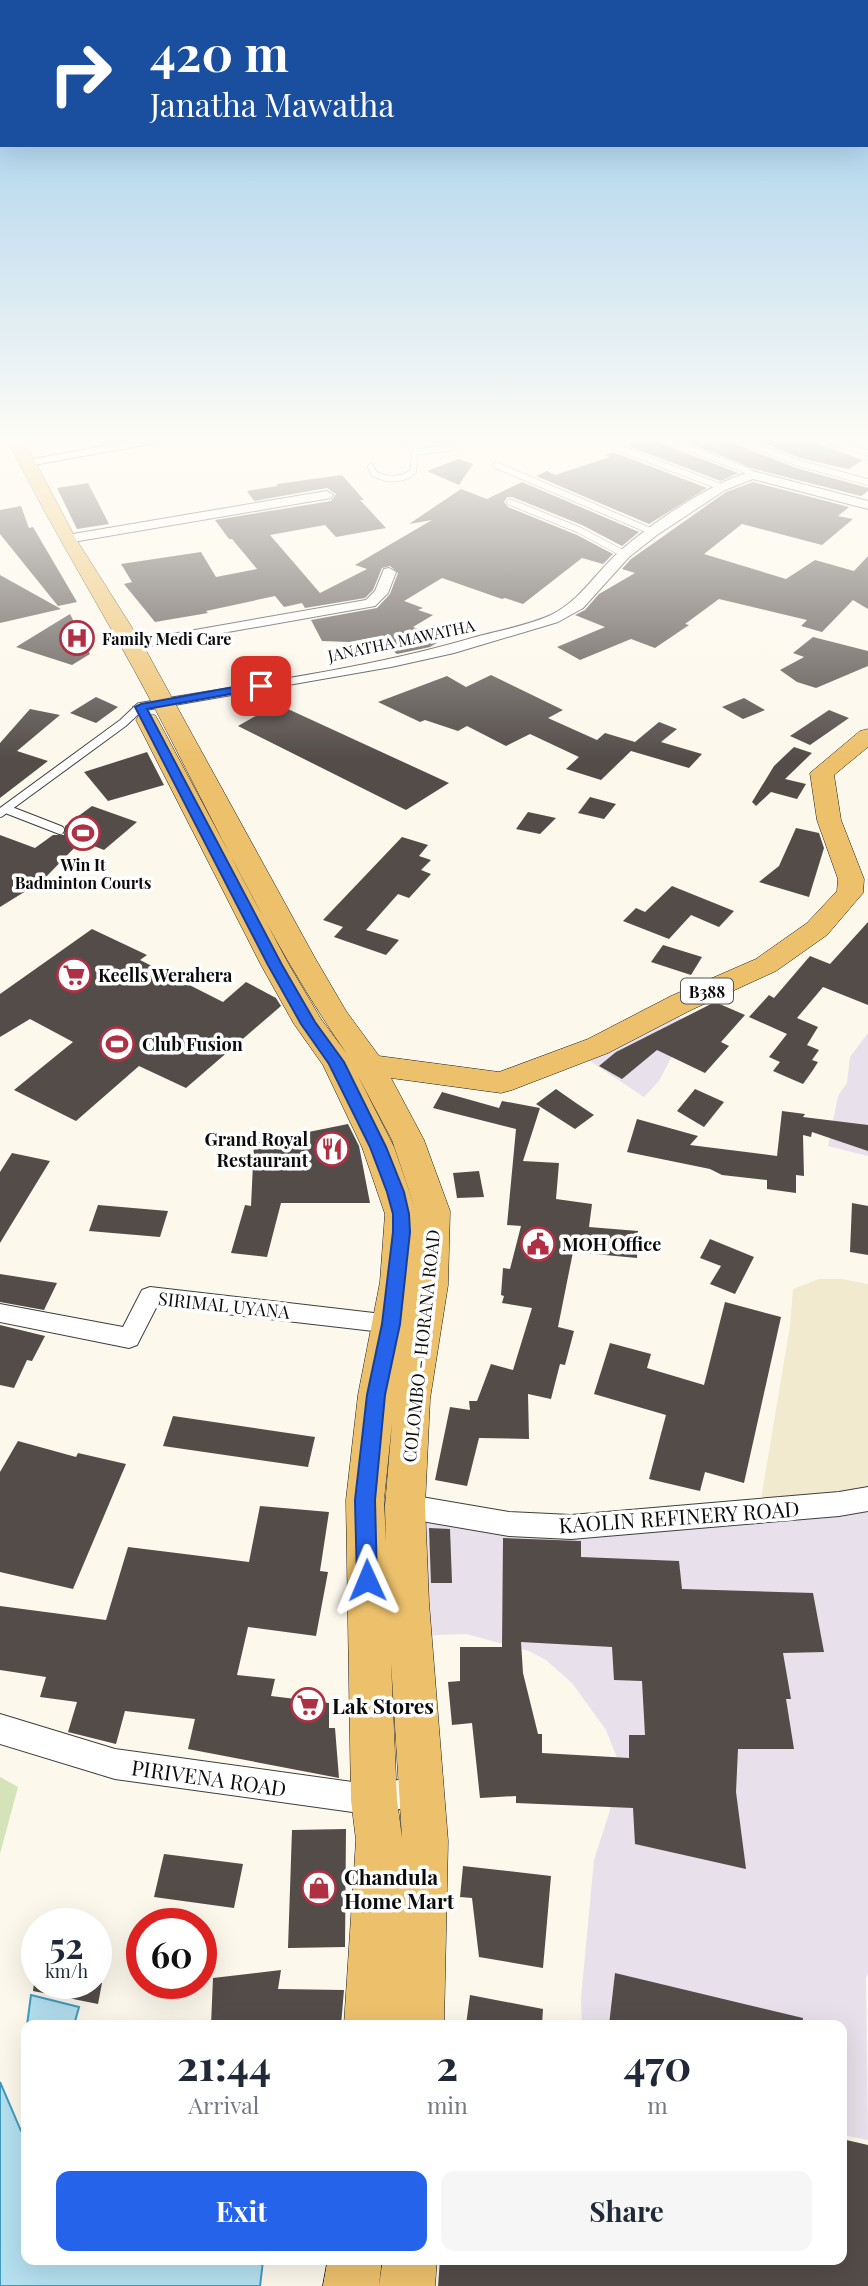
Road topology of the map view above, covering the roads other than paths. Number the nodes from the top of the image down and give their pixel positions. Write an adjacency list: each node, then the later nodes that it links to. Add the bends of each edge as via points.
1 (52, 546): 8 (main road, COLOMBO - HORANA ROAD)
2 (71, 546): 7 (main road, COLOMBO - HORANA ROAD)
3 (608, 546): 5 (lane)
4 (635, 546): 5 (street, JANATHA MAWATHA)
5 (624, 554): 8 (street, JANATHA MAWATHA, via 578,605 553,619 403,661)
6 (389, 572): 7 (street, via 381,593 369,603)
7 (132, 645): 8 (main road, COLOMBO - HORANA ROAD)
8 (151, 705): 10 (lane); 13 (main road, COLOMBO - HORANA ROAD, via 255,899 309,1024)
9 (868, 736): 12 (main road, B388, via 821,773 829,820)
10 (3, 811): 11 (lane)
11 (60, 830)
12 (860, 881): 13 (main road, B388, via 806,938 766,965 598,1046 501,1083)
13 (352, 1063): 15 (main road, COLOMBO - HORANA ROAD, via 401,1214); 18 (main road, COLOMBO - HORANA ROAD, via 408,1140 434,1211 431,1285 412,1399)
14 (0, 1313): 15 (street, SIRIMAL UYANA, via 130,1338 150,1296)
15 (391, 1324): 17 (main road, COLOMBO - HORANA ROAD, via 376,1395)
16 (868, 1499): 18 (street, KAOLIN REFINERY ROAD, via 571,1527 509,1524)
17 (365, 1500): 18 (street, KAOLIN REFINERY ROAD); 21 (main road, COLOMBO - HORANA ROAD)
18 (405, 1506): 20 (main road, COLOMBO - HORANA ROAD)
19 (0, 1729): 21 (street, PIRIVENA ROAD, via 115,1764)
20 (422, 1790): 21 (street, PIRIVENA ROAD); 23 (main road, COLOMBO - HORANA ROAD, via 425,1841)
21 (374, 1800): 22 (main road, COLOMBO - HORANA ROAD, via 379,1840)
22 (369, 2020)
23 (419, 2020)
24 (354, 2265): 26 (main road)
25 (409, 2265): 27 (main road)
26 (351, 2286)
27 (407, 2286)

